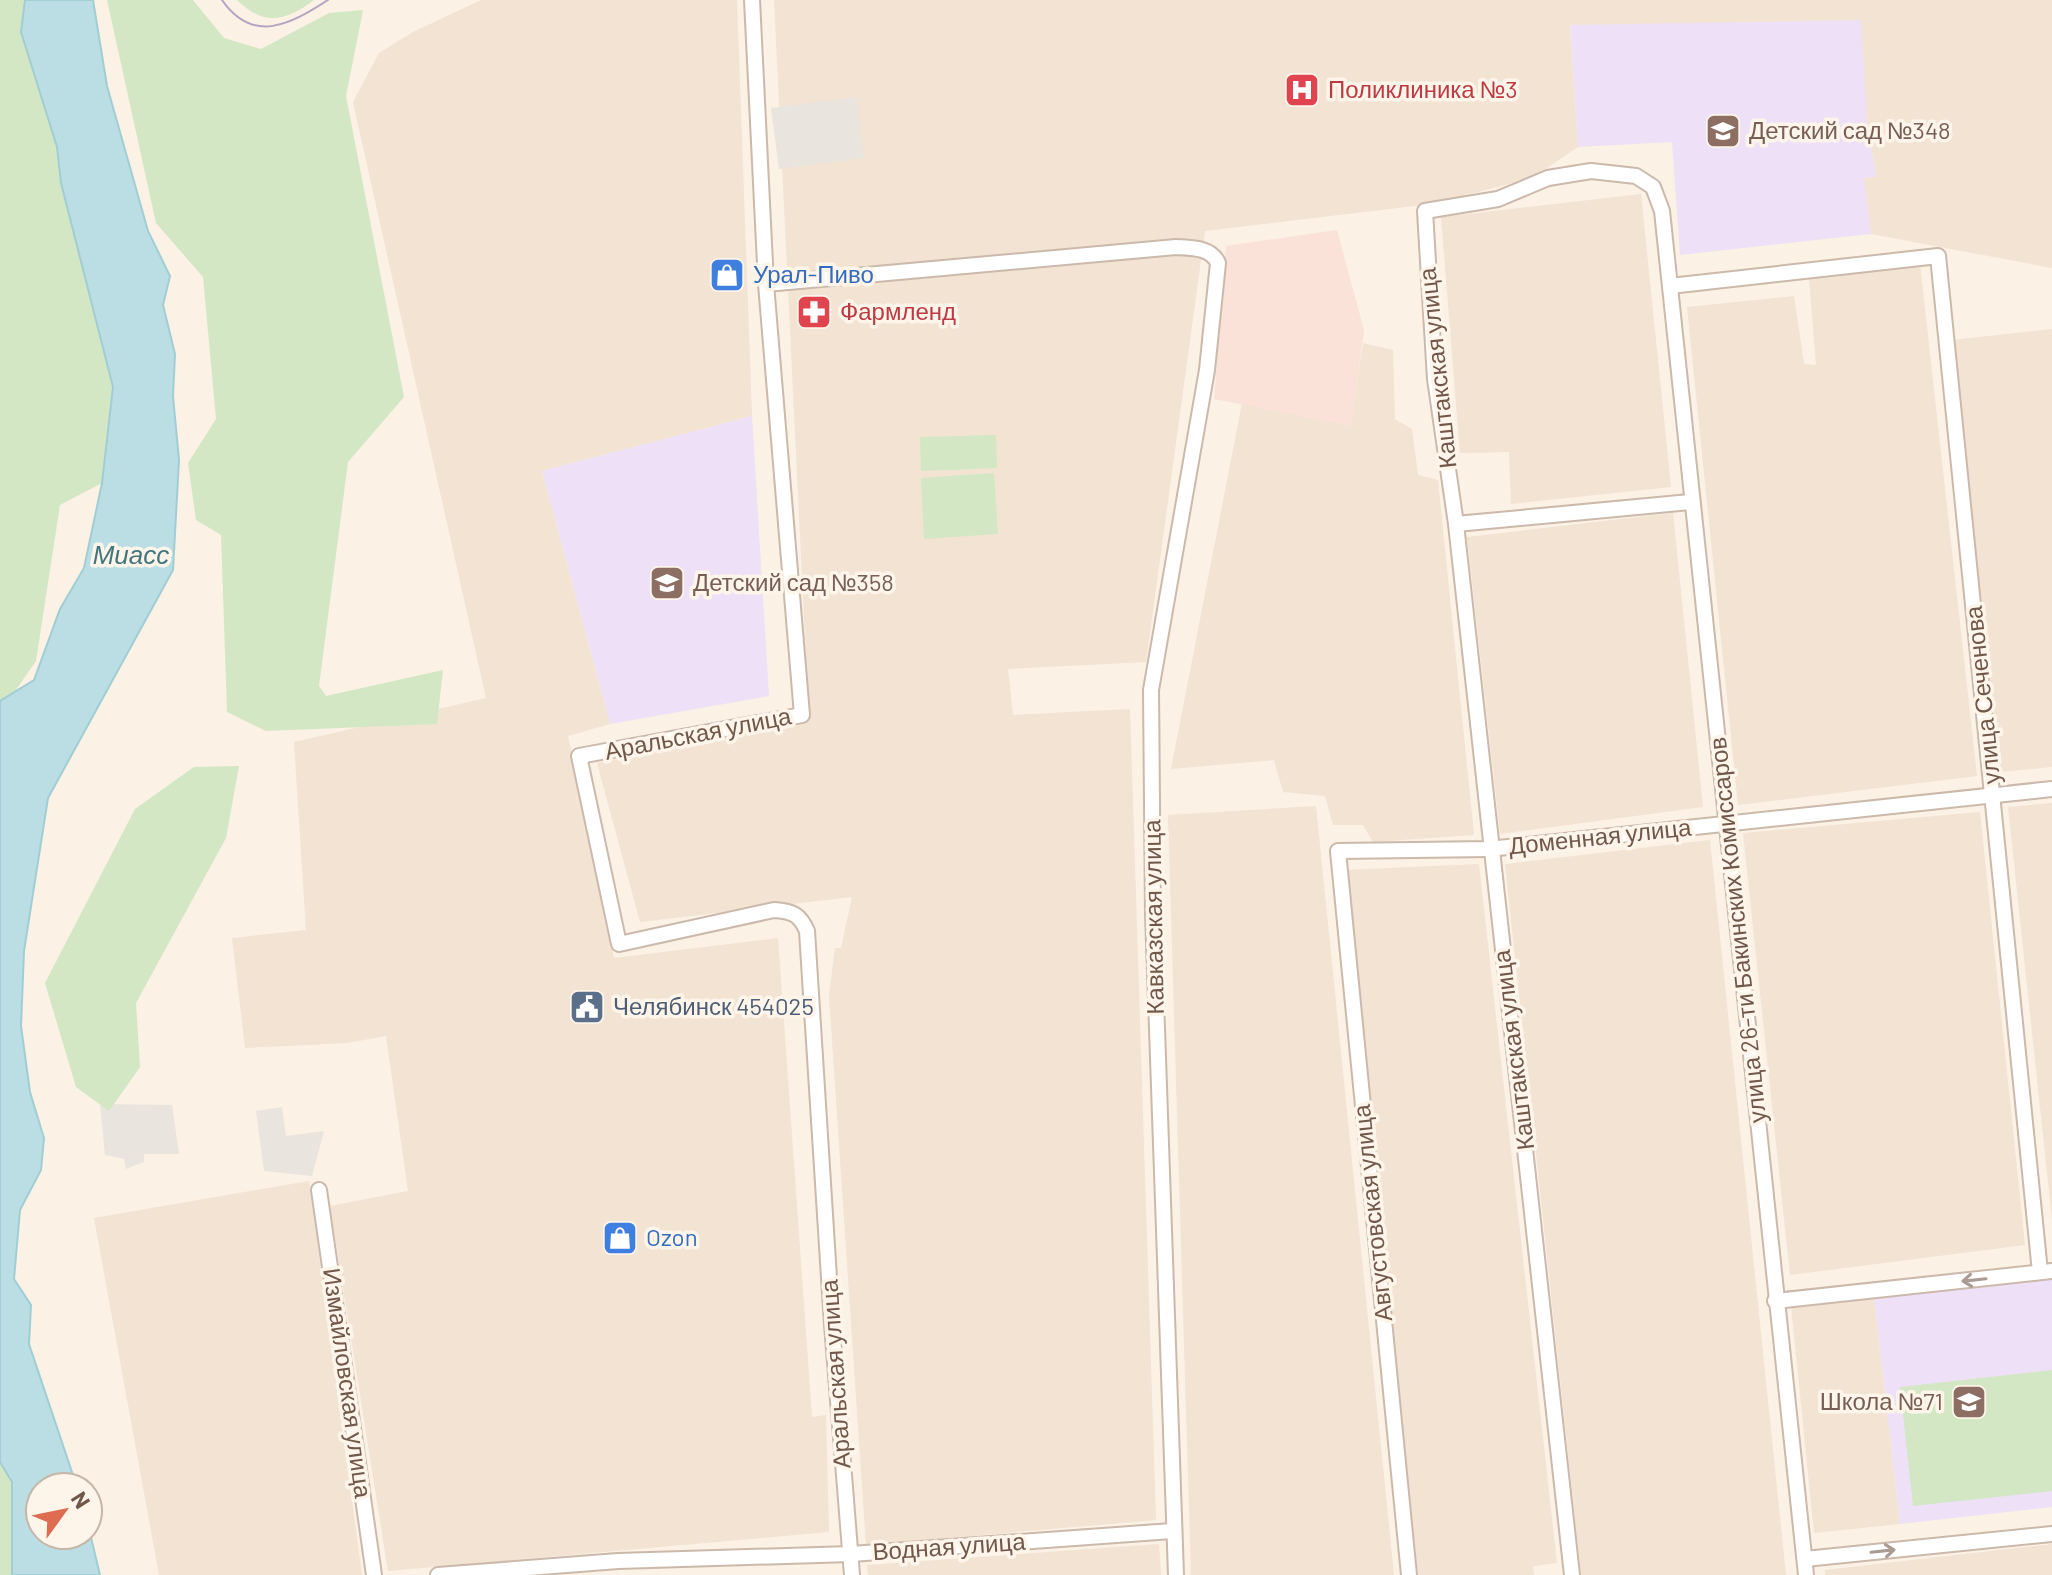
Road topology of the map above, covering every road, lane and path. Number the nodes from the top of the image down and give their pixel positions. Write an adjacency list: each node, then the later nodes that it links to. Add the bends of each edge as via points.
1 (752, 0): 3 (street, Аральская улица)
2 (1425, 211): 4 (street, улица 26-ти Бакинских Комиссаров, via 1498,199 1548,178 1591,171 1636,176 1653,187 1662,211); 6 (street, Каштакская улица, via 1435,379)
3 (766, 284): 15 (street, Кавказская улица, via 1176,247 1200,249 1218,263 1207,370 1151,690); 17 (street, Аральская улица, via 802,715 579,756 619,944 774,910 790,911 807,931)
4 (1670, 286): 5 (street, улица 26-ти Бакинских Комиссаров); 8 (street, улица Сеченова, via 1938,256)
5 (1690, 502): 6 (street); 9 (street, улица 26-ти Бакинских Комиссаров)
6 (1456, 524): 10 (street, Каштакская улица)
7 (2052, 789): 8 (street, Доменная улица)
8 (1993, 794): 9 (street, Доменная улица); 13 (street, улица Сеченова)
9 (1728, 824): 10 (street, Доменная улица); 14 (street, улица 26-ти Бакинских Комиссаров)
10 (1489, 849): 11 (street, Доменная улица); 24 (street, Каштакская улица)
11 (1338, 851): 23 (street, Августовская улица)
12 (319, 1190): 19 (street, Измайловская улица)
13 (2046, 1272): 14 (street, one-way to 14)
14 (1775, 1301): 18 (street, улица 26-ти Бакинских Комиссаров)
15 (1172, 1531): 17 (street, Водная улица); 22 (street, Кавказская улица)
16 (2052, 1534): 18 (street, one-way to 16)
17 (851, 1554): 20 (street, Водная улица, via 618,1561); 21 (street, Аральская улица)
18 (1805, 1559): 25 (street, улица 26-ти Бакинских Комиссаров)
19 (374, 1575)
20 (438, 1575)
21 (852, 1575)
22 (1176, 1575)
23 (1409, 1575)
24 (1572, 1575)
25 (1806, 1575)

